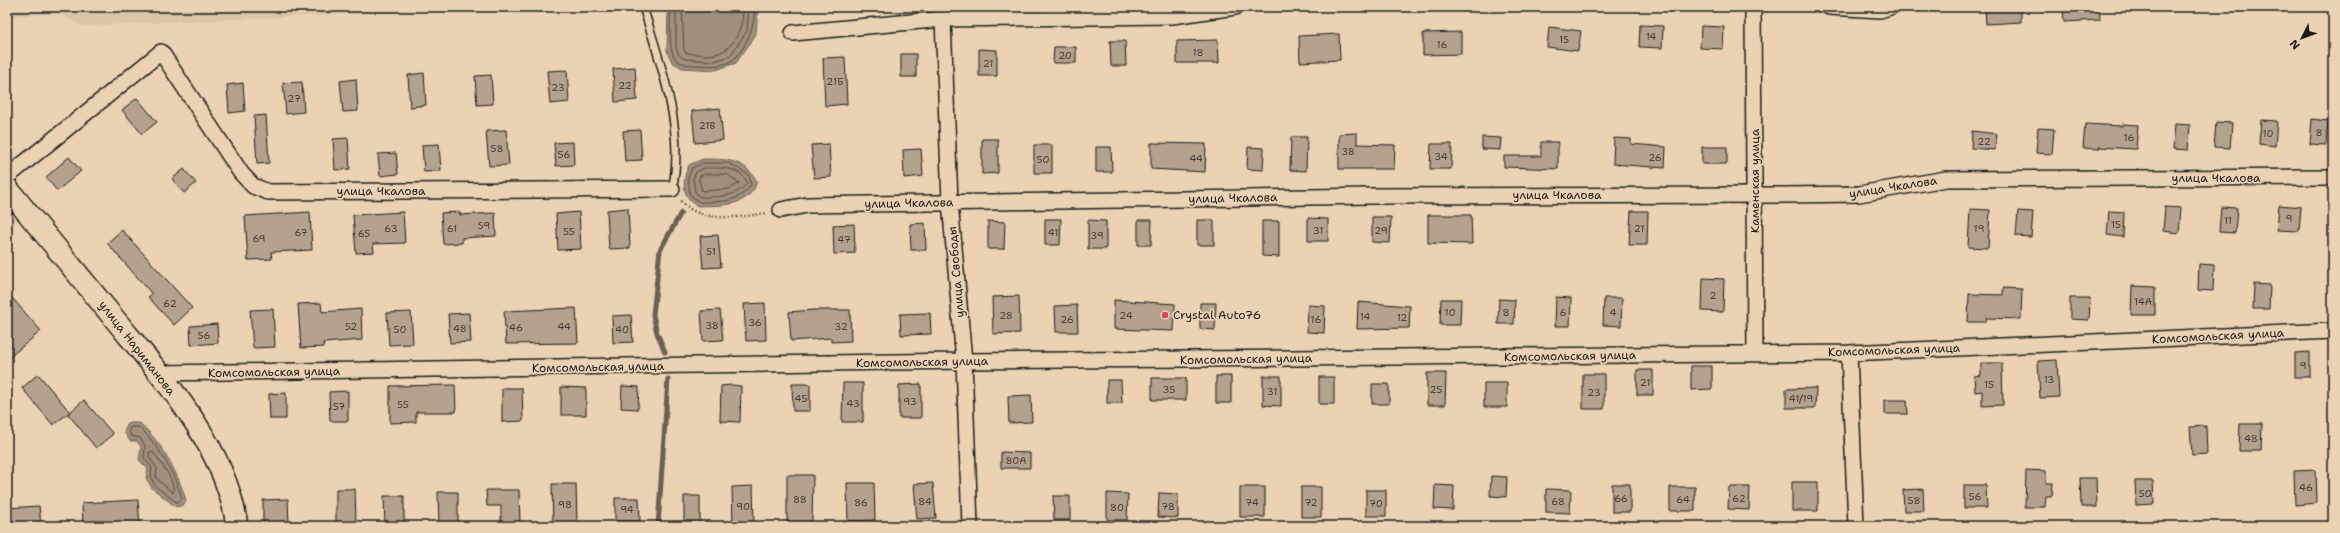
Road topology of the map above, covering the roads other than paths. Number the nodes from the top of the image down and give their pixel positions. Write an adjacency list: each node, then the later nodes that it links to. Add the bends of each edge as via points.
1 (643, 7): 11 (lane, via 659,61 674,128 677,169)
2 (1235, 7): 6 (street, via 1172,16)
3 (1752, 7): 12 (street, Каменская улица)
4 (1829, 7): 5 (street, via 1880,10)
5 (1890, 7)
6 (943, 19): 7 (street); 13 (street, улица Свободы)
7 (793, 33)
8 (7, 177): 11 (street, улица Чкалова, via 161,52 241,173 253,186 268,192)
9 (2333, 178): 12 (street, улица Чкалова, via 1946,179 1859,194)
10 (7, 188): 19 (main road, улица Нариманова)
11 (672, 189)
12 (1755, 195): 13 (street, улица Чкалова, via 1372,196); 17 (street, Каменская улица)
13 (950, 202): 14 (street, улица Чкалова, via 807,205); 18 (street, улица Свободы)
14 (781, 210)
15 (2333, 331): 16 (street, Комсомольская улица)
16 (1849, 353): 17 (street, Комсомольская улица); 22 (street)
17 (1755, 354): 18 (street, Комсомольская улица)
18 (964, 361): 19 (street, Комсомольская улица); 21 (street, улица Свободы)
19 (159, 373): 20 (main road, улица Нариманова, via 208,443 224,475)
20 (237, 526)
21 (970, 526)
22 (1856, 526)

